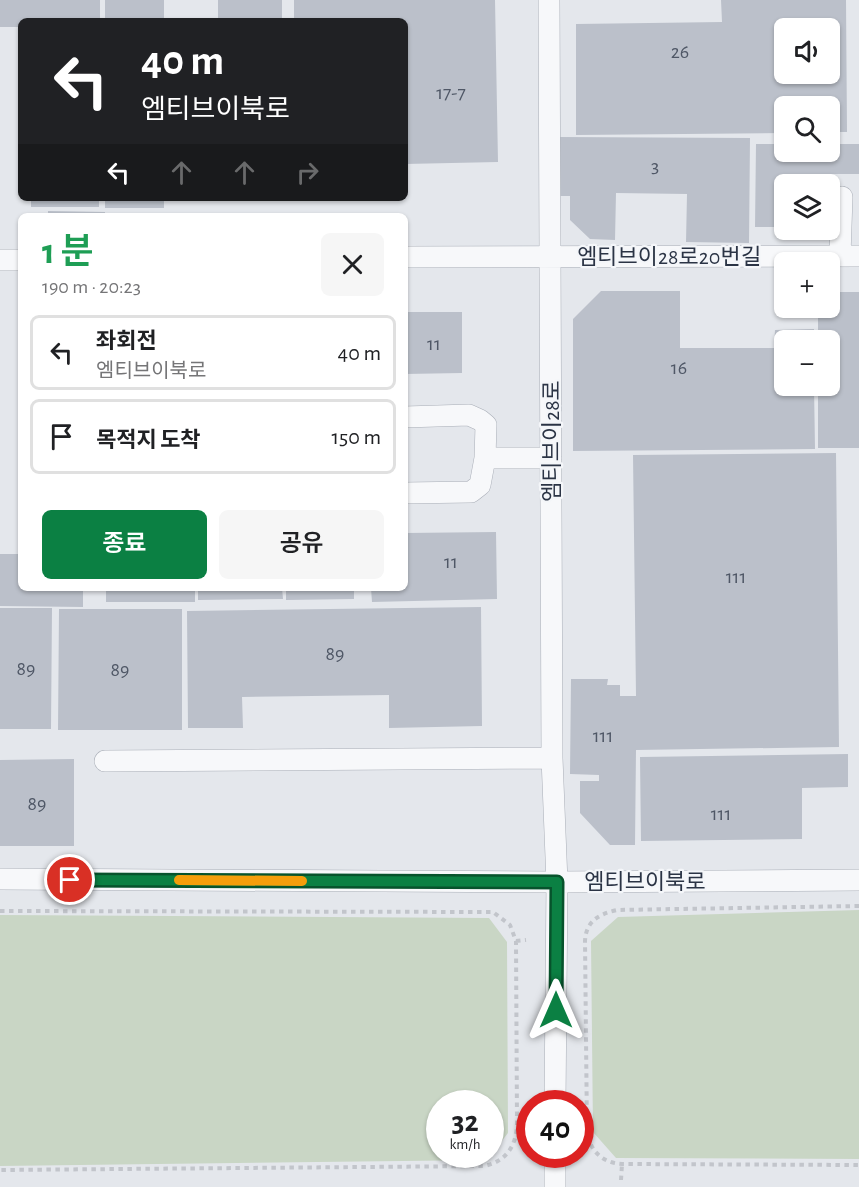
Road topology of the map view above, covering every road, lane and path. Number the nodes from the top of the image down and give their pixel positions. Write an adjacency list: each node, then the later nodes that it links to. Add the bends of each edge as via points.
1 (549, 0): 3 (street, 엠티브이28로)
2 (842, 197): 4 (street)
3 (550, 256): 4 (street, 엠티브이28로20번길); 5 (street, 엠티브이28로20번길); 10 (street, 엠티브이28로)
4 (850, 256)
5 (408, 257)
6 (0, 260): 7 (street)
7 (18, 260)
8 (408, 417): 9 (street, via 469,415 480,420 486,425)
9 (485, 458): 10 (street); 11 (street, via 480,485 471,492)
10 (551, 458): 12 (street, 엠티브이28로)
11 (408, 493)
12 (552, 758): 13 (street); 16 (street, 엠티브이28로)
13 (105, 760)
14 (0, 879): 16 (street, 엠티브이북로)
15 (859, 880): 16 (street, 엠티브이북로)
16 (557, 882): 26 (street, 엠티브이28로)
17 (488, 903): 20 (path)
18 (859, 906): 22 (path, via 617,910 594,919 588,925)
19 (0, 911): 20 (path)
20 (487, 911): 23 (path, via 504,919)
21 (578, 939): 22 (path)
22 (585, 939): 27 (path)
23 (516, 940): 24 (path); 25 (path)
24 (526, 940)
25 (517, 1090)
26 (555, 1090)
27 (587, 1090)
28 (516, 1136): 33 (path, via 506,1155 484,1167)
29 (594, 1150): 30 (path, via 605,1161)
30 (622, 1164): 31 (path); 34 (path)
31 (859, 1165)
32 (555, 1168): 35 (street)
33 (0, 1170)
34 (621, 1180)
35 (555, 1187)

